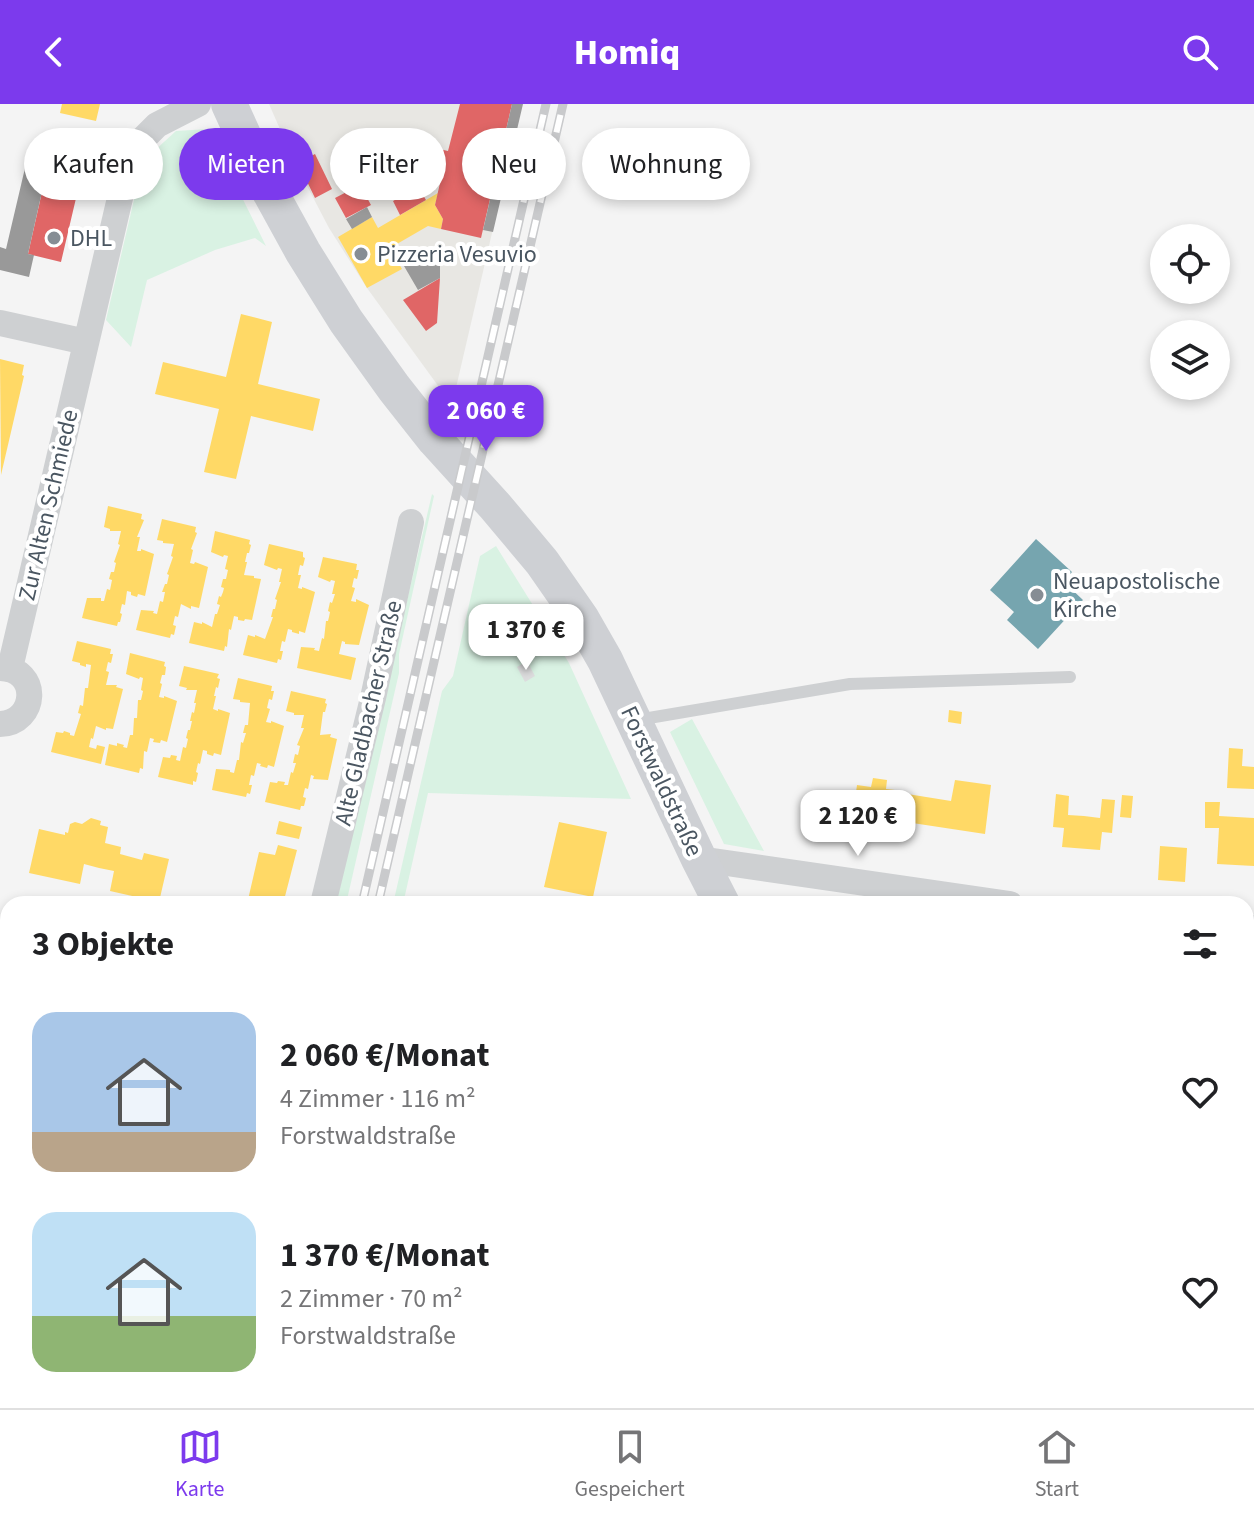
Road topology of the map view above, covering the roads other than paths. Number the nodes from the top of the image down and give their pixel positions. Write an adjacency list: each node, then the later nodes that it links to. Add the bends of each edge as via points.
1 (198, 104): 4 (street, Zur Alten Schmiede, via 157,125 131,151)
2 (229, 104): 8 (street, Forstwaldstraße, via 265,183 346,321 435,440 542,562 581,618)
3 (0, 323): 4 (street)
4 (86, 342): 6 (street, Zur Alten Schmiede)
5 (411, 522): 11 (street, Alte Gladbacher Straße)
6 (5, 668): 9 (street, Zur Alten Schmiede, via 23,677 30,689 29,704 20,717)
7 (1070, 677): 8 (lane, via 850,684)
8 (634, 720): 10 (street, Forstwaldstraße)
9 (0, 724)
10 (699, 859): 12 (street, Forstwaldstraße); 13 (street)
11 (325, 896)
12 (718, 896)
13 (955, 896)

